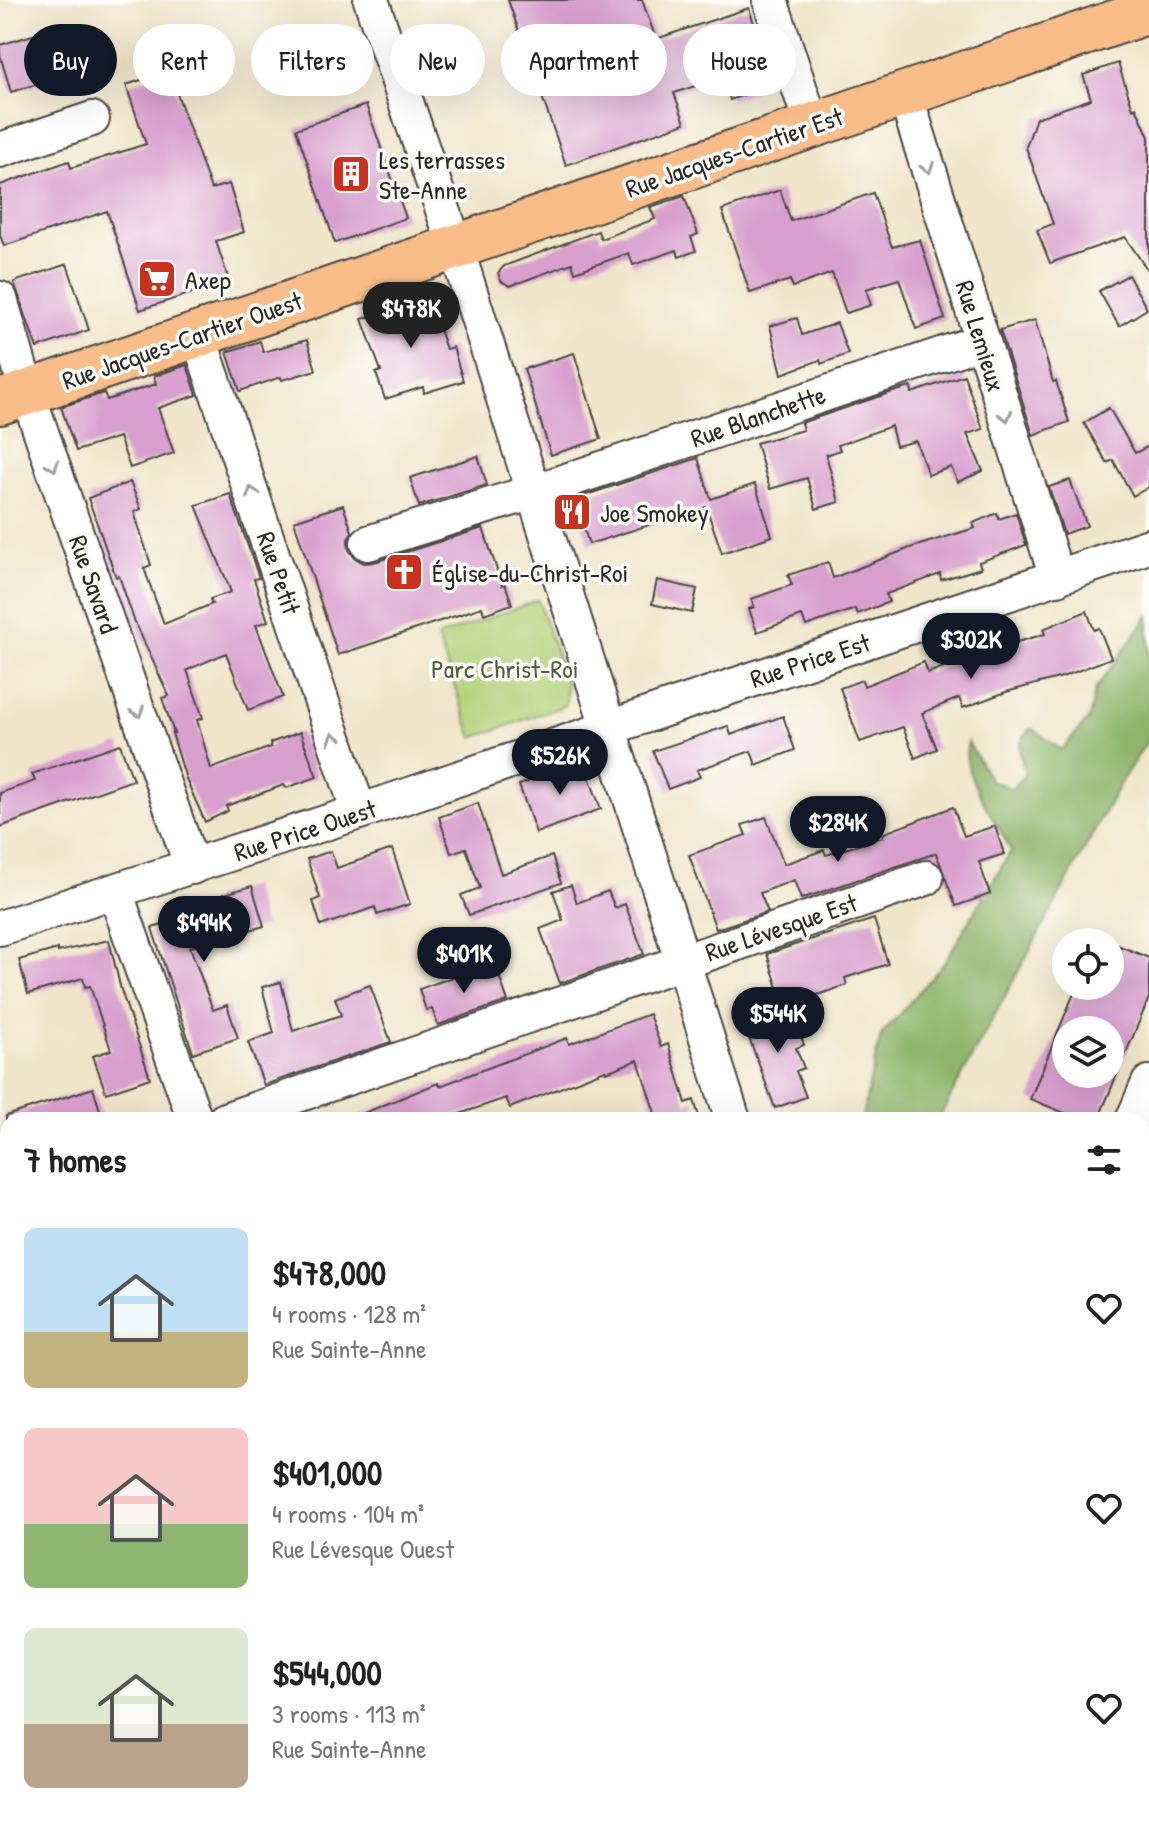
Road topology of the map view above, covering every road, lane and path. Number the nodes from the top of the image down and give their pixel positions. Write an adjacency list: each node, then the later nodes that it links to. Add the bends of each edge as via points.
1 (371, 0): 8 (street)
2 (770, 0): 6 (street)
3 (1149, 11): 4 (main road, Rue Jacques-Cartier Est)
4 (905, 94): 6 (main road, Rue Jacques-Cartier Est); 11 (street, Rue Lemieux, one-way to 11)
5 (92, 119): 7 (street)
6 (812, 126): 8 (main road, Rue Jacques-Cartier Est)
7 (0, 150)
8 (456, 248): 10 (main road, Rue Jacques-Cartier Ouest); 13 (street)
9 (0, 299): 12 (street, Rue Savard)
10 (198, 335): 12 (main road, Rue Jacques-Cartier Ouest); 18 (street, Rue Petit, one-way to 10)
11 (982, 341): 13 (street, Rue Blanchette); 16 (street, Rue Lemieux, one-way to 16)
12 (14, 397): 19 (street, Rue Savard, one-way to 19)
13 (533, 492): 14 (street, Rue Blanchette); 17 (street)
14 (368, 543)
15 (1149, 546): 16 (street, Rue Price Est)
16 (1057, 578): 17 (street, Rue Price Est)
17 (608, 727): 18 (street, Rue Price Ouest); 23 (street)
18 (359, 812): 19 (street, Rue Price Ouest)
19 (192, 867): 21 (street, Rue Price Ouest)
20 (926, 878): 23 (street, Rue Lévesque Est)
21 (115, 891): 22 (street, Rue Price Ouest); 25 (street)
22 (0, 928)
23 (682, 961): 26 (street, Rue Lévesque Est); 27 (street)
24 (1149, 1083): 28 (street)
25 (192, 1112)
26 (248, 1112)
27 (730, 1112)
28 (1136, 1112)

